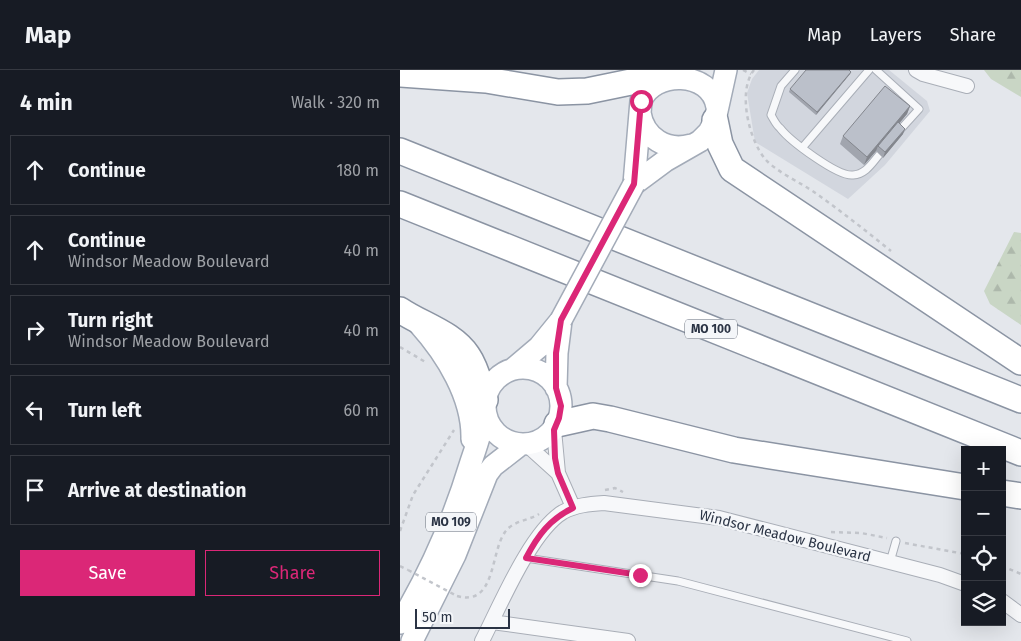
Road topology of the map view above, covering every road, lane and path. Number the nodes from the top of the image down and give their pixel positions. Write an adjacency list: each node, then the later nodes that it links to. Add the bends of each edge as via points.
1 (726, 70): 13 (main road, MO 109)
2 (743, 70): 10 (path)
3 (754, 70): 10 (path)
4 (795, 70): 16 (lane, via 781,86 771,115 780,129)
5 (876, 70): 14 (lane, via 919,109)
6 (916, 70): 11 (street)
7 (866, 71): 16 (lane)
8 (669, 72): 9 (highway, via 587,91 558,92 486,80); 12 (main road, MO 109, via 646,89); 13 (main road, via 691,73 702,79 711,89)
9 (400, 74)
10 (751, 74): 21 (path, via 746,93 749,124 753,139 767,161 843,213)
11 (967, 86)
12 (640, 108): 15 (main road, via 644,126 657,141 676,147); 19 (main road, MO 109)
13 (716, 114): 15 (main road, MO 109, via 705,137); 25 (highway, via 720,144 732,169)
14 (899, 131)
15 (694, 144): 19 (main road, MO 109)
16 (802, 148): 18 (lane, via 839,172 852,176 864,173)
17 (400, 151): 29 (highway)
18 (880, 154)
19 (634, 184): 23 (main road, MO 109, bridge)
20 (400, 204): 34 (highway, MO 100)
21 (893, 253)
22 (408, 315): 30 (highway, via 447,336 468,356 476,370); 35 (main road, via 444,356 470,410)
23 (561, 320): 27 (main road, MO 109, via 539,347); 28 (main road, MO 109, via 556,353)
24 (400, 347): 26 (path)
25 (1021, 362)
26 (434, 368)
27 (513, 369): 28 (main road, via 538,371); 30 (main road, MO 109, via 496,378 489,388)
28 (556, 388): 31 (main road, MO 109, via 561,406)
29 (1021, 400)
30 (485, 407): 33 (main road, via 489,425 497,435 508,442); 35 (main road, MO 109, via 482,432)
31 (555, 427): 33 (main road, MO 109, via 544,438); 36 (street); 37 (highway, via 593,416 734,450)
32 (454, 428): 42 (path, via 413,495)
33 (523, 445): 36 (street); 54 (main road, MO 109, via 487,474 455,555)
34 (1021, 453)
35 (471, 463): 53 (main road, MO 109, via 447,532)
36 (558, 473): 40 (street)
37 (961, 486)
38 (1006, 494): 39 (highway)
39 (1021, 496)
40 (573, 508): 44 (street, Windsor Meadow Boulevard, via 541,531); 45 (street, Windsor Meadow Boulevard, via 604,503 702,515)
41 (546, 510): 46 (path, bridge, via 512,525 506,531 495,555 490,579 483,591 468,597 457,596)
42 (400, 531)
43 (896, 541): 45 (lane)
44 (526, 558): 52 (street, Windsor Meadow Boulevard); 57 (lane, via 678,581)
45 (890, 562): 49 (street, Windsor Meadow Boulevard)
46 (400, 566)
47 (1006, 568): 48 (path)
48 (1021, 574)
49 (961, 583)
50 (1006, 604): 51 (street)
51 (1021, 615)
52 (492, 622): 55 (street, Windsor Meadow Boulevard); 56 (street)
53 (400, 623)
54 (412, 641)
55 (482, 641)
56 (628, 641)
57 (908, 641)

